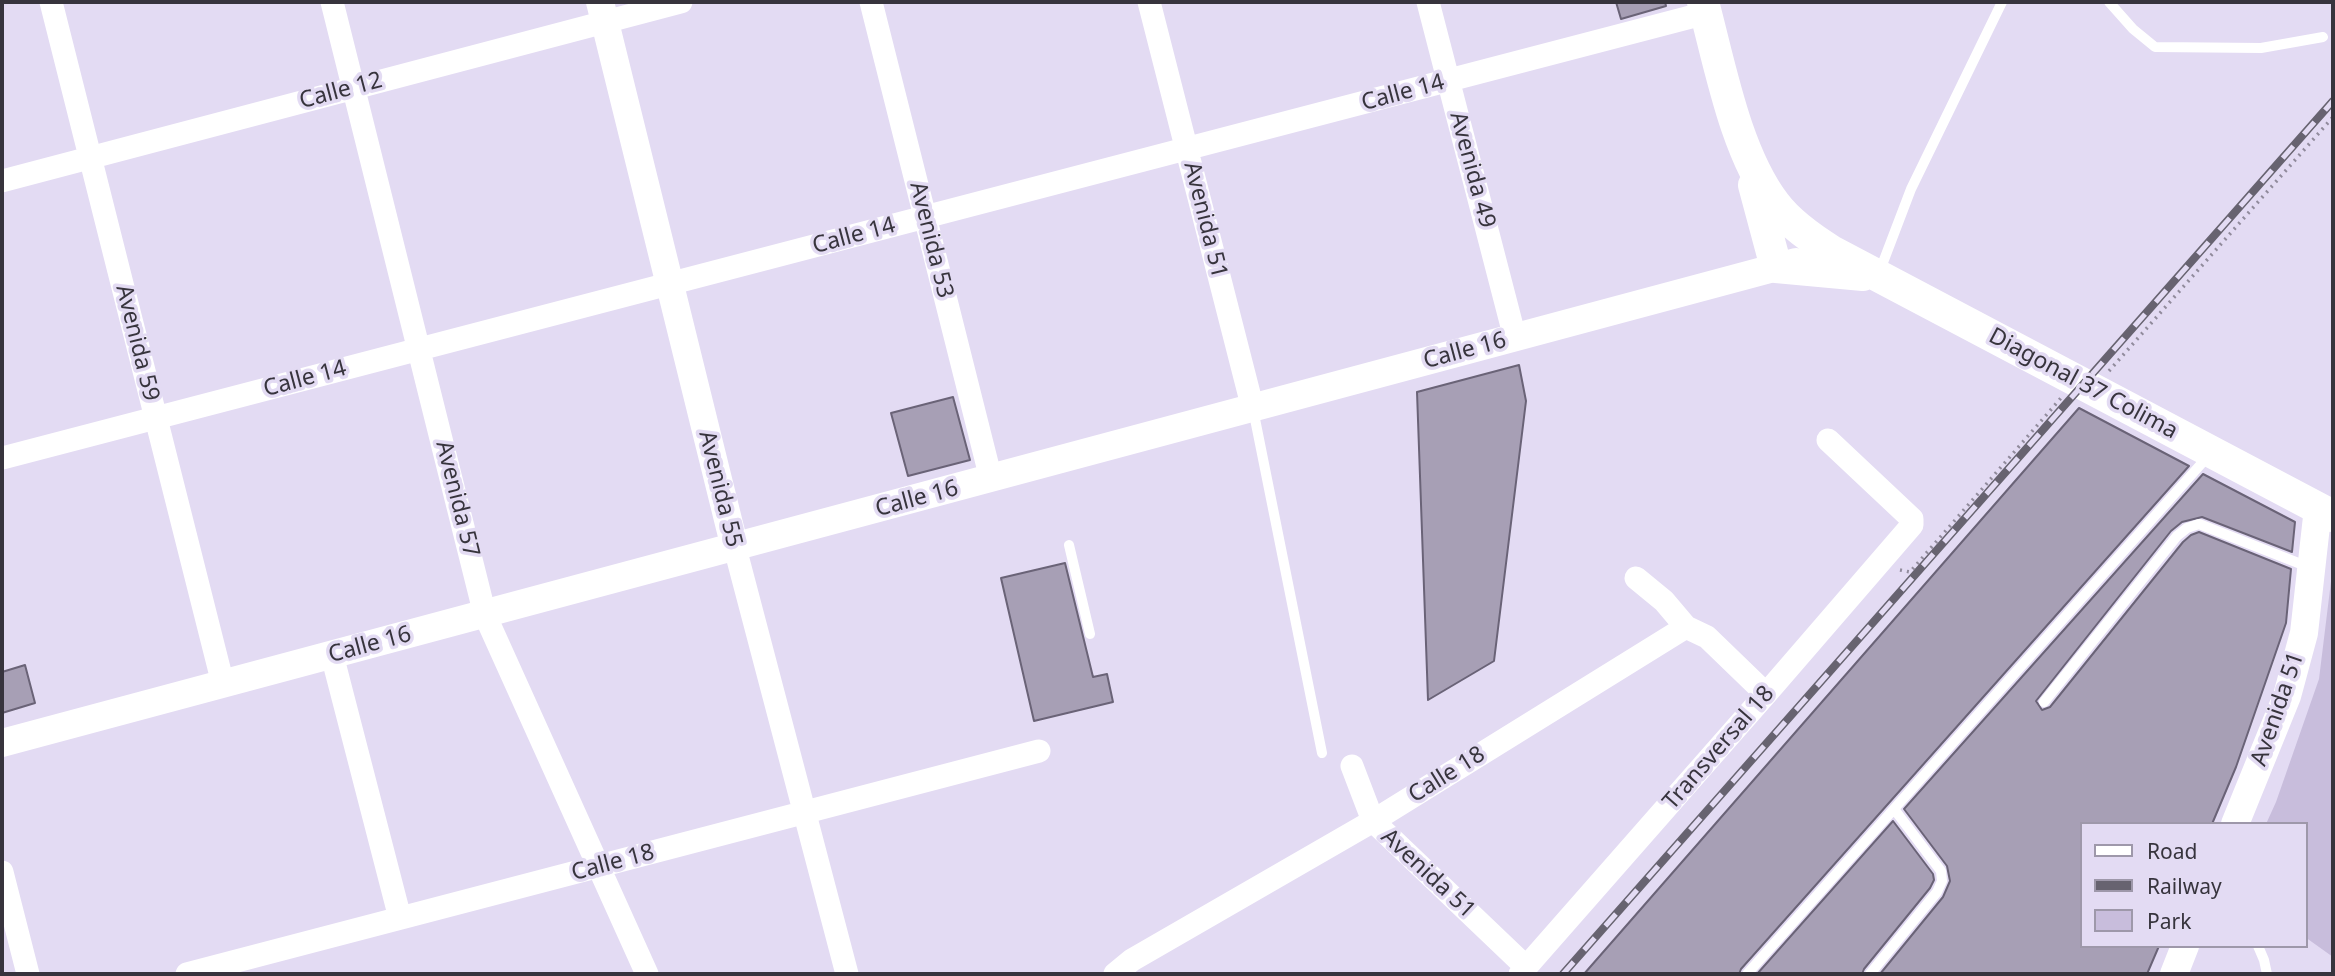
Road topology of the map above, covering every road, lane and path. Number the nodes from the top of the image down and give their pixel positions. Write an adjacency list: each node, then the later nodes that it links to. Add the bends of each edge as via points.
1 (51, 2): 17 (street, Avenida 59)
2 (331, 2): 13 (street, Avenida 57)
3 (681, 2): 10 (street, Calle 12)
4 (871, 2): 19 (street, Avenida 53)
5 (1149, 2): 16 (street, Avenida 51)
6 (1428, 2): 12 (street, Avenida 49)
7 (2002, 2): 22 (lane, via 1911,189)
8 (2109, 2): 11 (lane, via 2155,47 2261,48)
9 (1705, 8): 12 (street, Calle 14); 15 (main road)
10 (602, 12): 13 (street, Calle 12); 23 (street, Avenida 55)
11 (2323, 37)
12 (1448, 81): 16 (street, Calle 14); 24 (street, Avenida 49)
13 (353, 88): 17 (street, Calle 12); 25 (street, Avenida 57)
14 (2333, 117): 26 (path, via 2100,381)
15 (1740, 137): 20 (main road, Diagonal 37 Colima, via 1775,204); 21 (main road)
16 (1187, 149): 19 (street, Calle 14); 27 (street, Avenida 51)
17 (90, 158): 18 (street, Calle 12); 28 (street, Avenida 59)
18 (2, 181)
19 (925, 217): 23 (street, Calle 14); 32 (street, Avenida 53)
20 (1833, 252): 21 (street, Calle 16); 22 (main road, Diagonal 37 Colima)
21 (1776, 267): 22 (main road); 24 (street, Calle 16)
22 (1878, 276): 26 (main road, Diagonal 37 Colima)
23 (669, 284): 25 (street, Calle 14); 35 (street, Avenida 55)
24 (1515, 338): 27 (street, Calle 16)
25 (419, 349): 28 (street, Calle 14); 39 (street, Avenida 57)
26 (2083, 384): 30 (main road, Diagonal 37 Colima); 36 (path, via 1910,572)
27 (1253, 408): 32 (street, Calle 16); 48 (lane, Avenida 51)
28 (156, 418): 31 (street, Calle 14); 43 (street, Avenida 59)
29 (1828, 440): 36 (street, Transversal 18, via 1912,519 1912,525)
30 (2211, 452): 33 (main road, Diagonal 37 Colima); 50 (lane)
31 (2, 458)
32 (991, 479): 35 (street, Calle 16)
33 (2326, 512): 37 (street, Avenida 51)
34 (1069, 545): 41 (lane)
35 (735, 548): 39 (street, Calle 16); 51 (street, Avenida 55)
36 (1878, 565): 44 (street, Transversal 18)
37 (2311, 568): 45 (lane, via 2199,524 2187,528); 53 (street, Avenida 51, via 2304,633 2287,696)
38 (1636, 578): 40 (street)
39 (485, 615): 42 (street, Calle 16); 54 (street, Avenida 57)
40 (1686, 627): 44 (street, via 1707,637); 52 (street, Calle 18)
41 (1090, 634)
42 (332, 655): 43 (street, Calle 16); 56 (street)
43 (223, 684): 46 (street, Calle 16)
44 (1766, 694): 61 (street, Transversal 18)
45 (2044, 702)
46 (2, 743)
47 (1038, 751): 51 (street, Calle 18)
48 (1322, 753)
49 (1352, 766): 52 (street, Avenida 51)
50 (1894, 809): 66 (lane); 67 (lane, via 1941,871 1942,881)
51 (805, 812): 54 (street, Calle 18); 65 (street, Avenida 55)
52 (1373, 821): 59 (street, Calle 18); 61 (street, Avenida 51)
53 (2236, 822)
54 (599, 866): 56 (street, Calle 18); 64 (street, Avenida 57)
55 (2, 872): 62 (street)
56 (400, 919): 60 (street, Calle 18)
57 (2184, 948): 68 (street)
58 (2259, 948): 69 (lane)
59 (1124, 967)
60 (223, 970): 63 (street, Calle 18)
61 (1523, 970)
62 (28, 974)
63 (187, 974)
64 (647, 974)
65 (847, 974)
66 (1747, 974)
67 (1870, 974)
68 (2174, 974)
69 (2267, 974)

